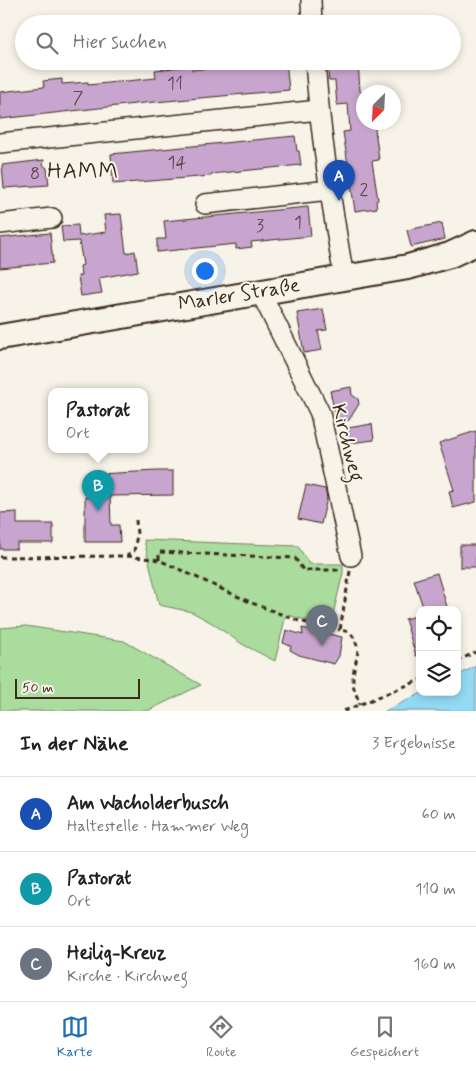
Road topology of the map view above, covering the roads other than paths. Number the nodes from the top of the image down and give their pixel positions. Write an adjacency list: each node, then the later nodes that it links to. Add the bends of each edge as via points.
1 (310, 0): 2 (street)
2 (311, 15)
3 (316, 70): 4 (street)
4 (319, 110): 5 (street); 6 (street)
5 (0, 143)
6 (329, 190): 7 (street); 11 (street)
7 (205, 204)
8 (52, 218): 9 (street)
9 (0, 224)
10 (476, 244): 11 (main road, Marler Straße, via 429,262)
11 (344, 278): 12 (main road, Marler Straße)
12 (260, 292): 13 (main road, Marler Straße); 14 (street, Kirchweg, via 320,413)
13 (0, 337)
14 (350, 563)

